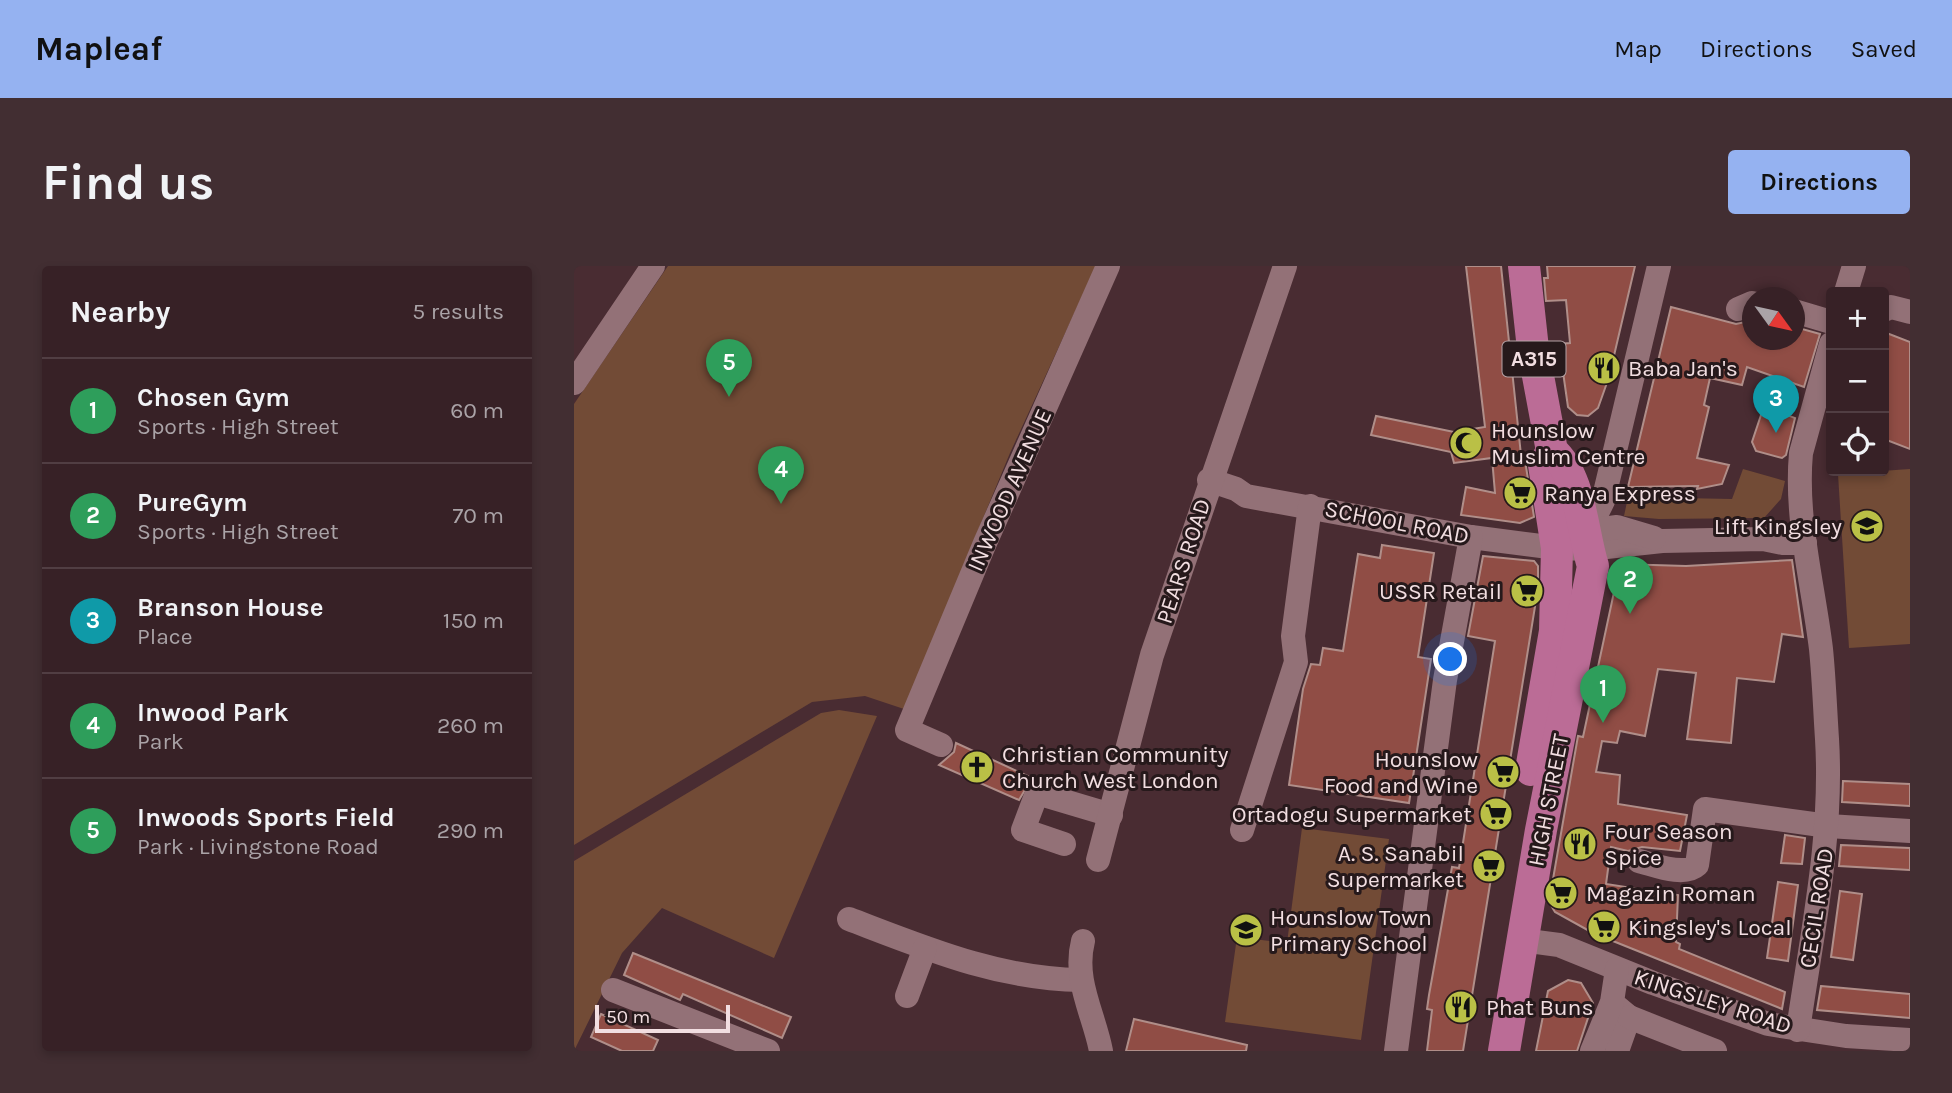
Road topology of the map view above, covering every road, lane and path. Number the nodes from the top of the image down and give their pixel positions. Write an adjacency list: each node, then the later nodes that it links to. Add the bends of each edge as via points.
1 (653, 266): 13 (street)
2 (1108, 266): 24 (street, INWOOD AVENUE, via 904,730)
3 (1285, 266): 15 (street, PEARS ROAD)
4 (1524, 266): 14 (main road, A315, via 1533,349)
5 (1659, 266): 20 (street, HIGH STREET, via 1603,501)
6 (1854, 266): 7 (street)
7 (1848, 287)
8 (1889, 308): 9 (street)
9 (1910, 312)
10 (1805, 314): 11 (street)
11 (1826, 321)
12 (1829, 350): 17 (street, via 1801,453)
13 (574, 383)
14 (1552, 451): 20 (main road, A315, via 1562,460); 22 (main road, A315, via 1544,465)
15 (1209, 480): 16 (street, SCHOOL ROAD, via 1246,496); 25 (street, PEARS ROAD, via 1152,655)
16 (1310, 506): 18 (street, SCHOOL ROAD); 27 (street, via 1293,636 1294,667)
17 (1801, 509): 19 (street); 21 (street)
18 (1471, 537): 22 (street, SCHOOL ROAD); 45 (street, via 1444,680)
19 (1763, 539): 20 (street, SCHOOL ROAD); 21 (street, SCHOOL ROAD)
20 (1588, 540): 22 (street, SCHOOL ROAD); 23 (main road); 33 (main road, HIGH STREET / A315, via 1593,566 1541,830)
21 (1805, 543): 26 (street, via 1821,651)
22 (1557, 548): 23 (main road, HIGH STREET / A315)
23 (1555, 631): 33 (main road, HIGH STREET / A315)
24 (941, 745)
25 (1111, 815): 29 (street, via 1037,793 1023,830); 30 (street, PEARS ROAD)
26 (1828, 826): 28 (street, CECIL ROAD); 31 (street, via 1705,809 1693,869); 41 (street, CECIL ROAD)
27 (1242, 830)
28 (1910, 831)
29 (1064, 844)
30 (1098, 860)
31 (1639, 862)
32 (849, 919): 35 (street)
33 (1513, 939): 36 (street, KINGSLEY ROAD, via 1559,945); 46 (main road, HIGH STREET / A315); 47 (main road, HIGH STREET / A315)
34 (1083, 941): 37 (street)
35 (926, 948): 37 (street, via 1024,977); 39 (street)
36 (1617, 969): 40 (street); 41 (street, KINGSLEY ROAD, via 1749,1018)
37 (1081, 981): 44 (street)
38 (613, 990): 43 (street)
39 (907, 996)
40 (1620, 1009): 48 (street); 49 (street); 50 (street)
41 (1798, 1030): 42 (street, KINGSLEY ROAD)
42 (1910, 1040)
43 (768, 1051)
44 (1101, 1051)
45 (1396, 1051)
46 (1490, 1051)
47 (1504, 1051)
48 (1592, 1051)
49 (1617, 1051)
50 (1715, 1051)

